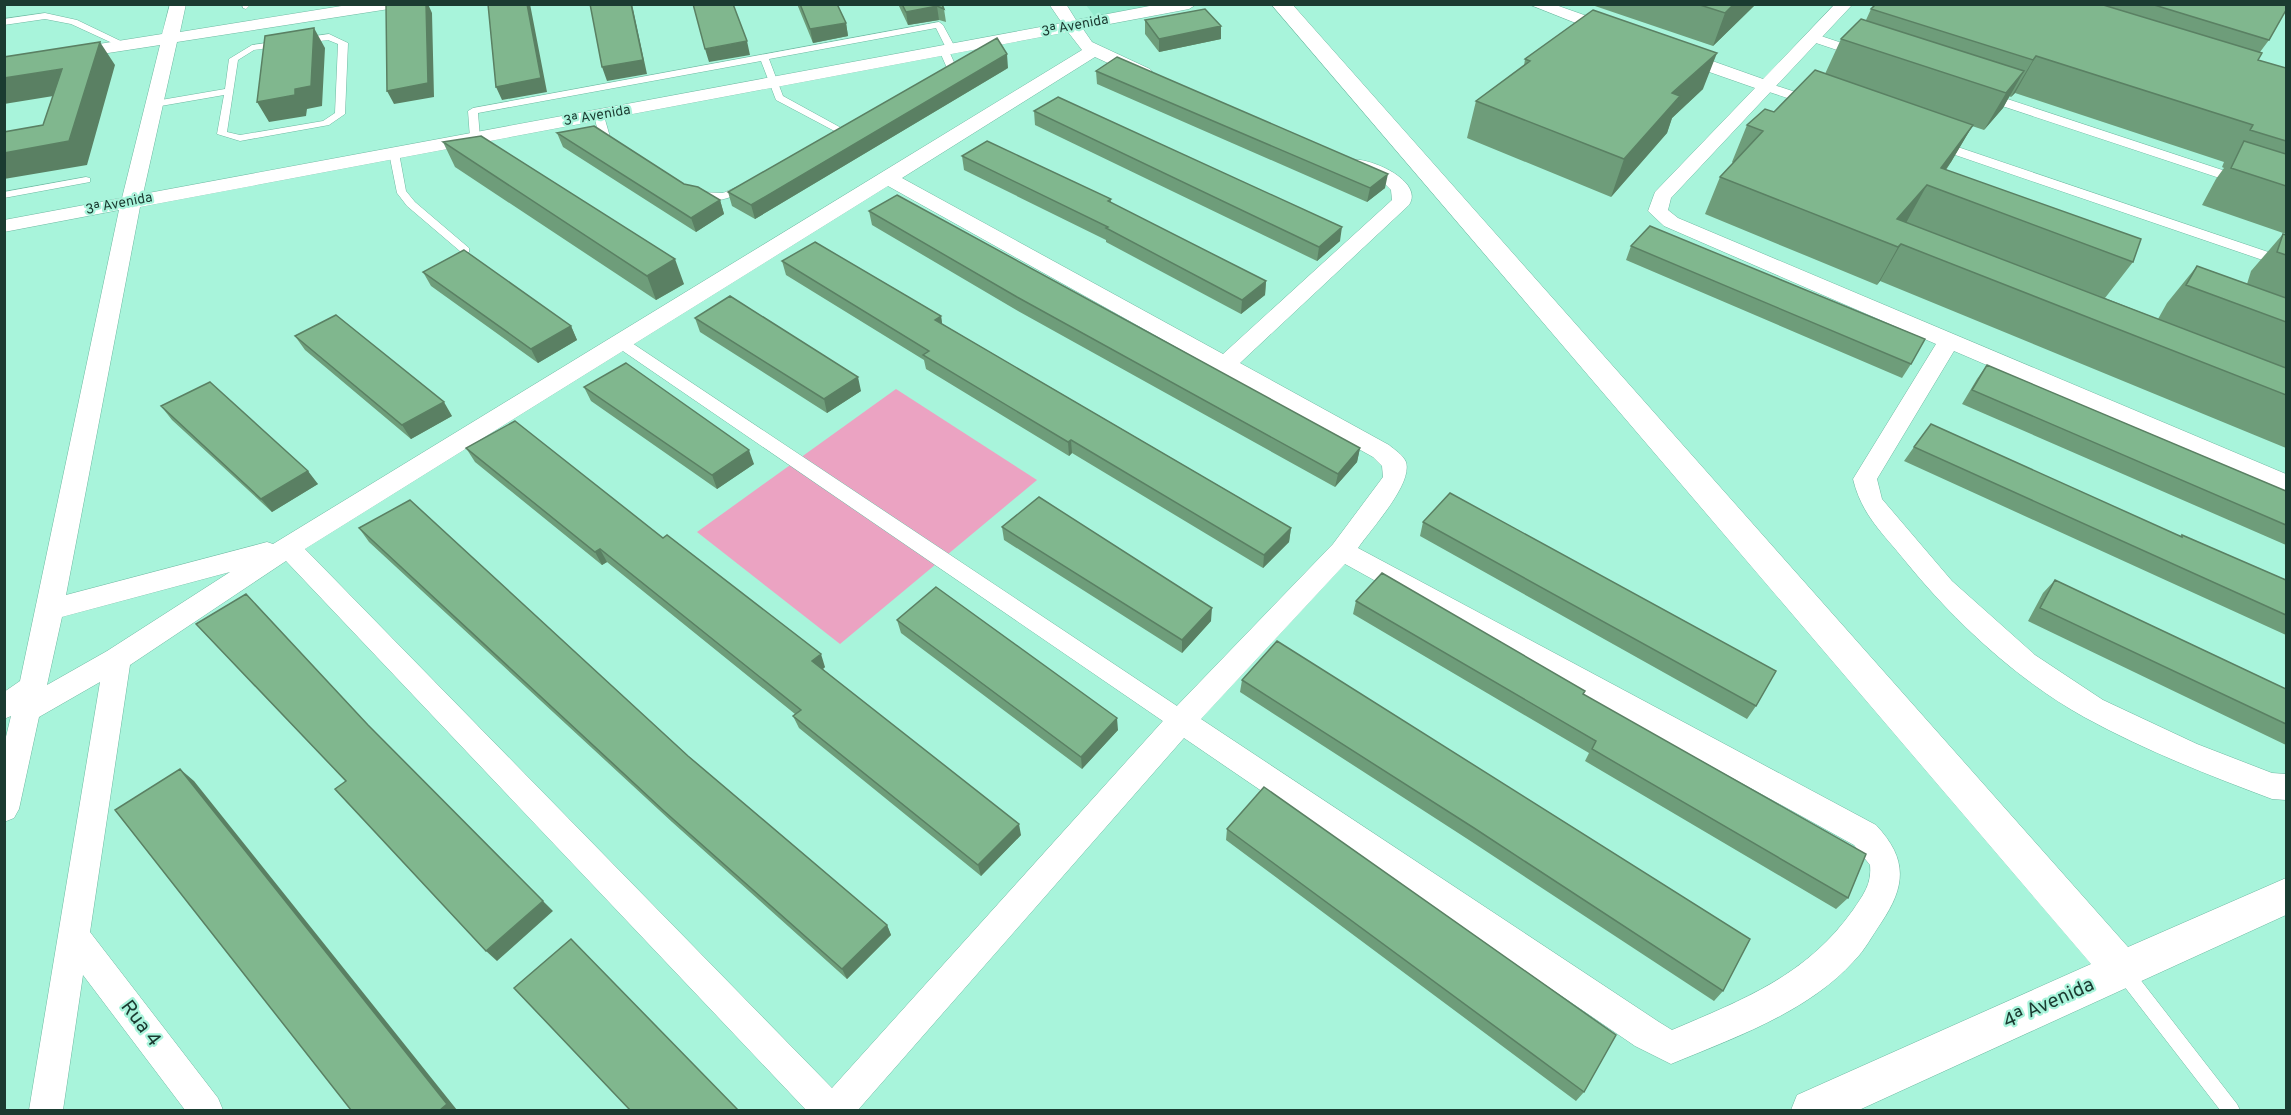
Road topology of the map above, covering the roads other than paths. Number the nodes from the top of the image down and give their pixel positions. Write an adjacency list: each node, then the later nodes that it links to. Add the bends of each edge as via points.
1 (178, 4): 11 (street)
2 (389, 4): 11 (street)
3 (1057, 4): 9 (street)
4 (1189, 4): 9 (street, 3ª Avenida)
5 (1281, 4): 61 (street)
6 (1536, 4): 10 (street)
7 (1845, 4): 12 (street)
8 (4, 22): 13 (lane, via 45,16 74,22)
9 (1072, 26): 14 (street, 3ª Avenida); 15 (street)
10 (1624, 35)
11 (171, 37): 13 (street); 26 (street)
12 (1812, 38): 18 (street); 23 (street)
13 (124, 45): 19 (street)
14 (948, 50): 17 (lane, via 939,25); 21 (lane, via 952,69); 22 (street, 3ª Avenida)
15 (1093, 51): 20 (street); 37 (street)
16 (1667, 51): 23 (street)
17 (764, 57): 22 (lane); 31 (lane, via 474,111)
18 (1880, 60)
19 (4, 64)
20 (1159, 79)
21 (932, 81)
22 (774, 82): 28 (street, 3ª Avenida); 30 (lane, via 779,98)
23 (1765, 86): 27 (street); 47 (street, via 1662,196 1658,211 1671,222)
24 (1971, 90): 41 (street)
25 (228, 91): 25 (lane, via 234,59 246,51 329,37 343,42 340,114 326,123 231,137 222,134); 26 (lane)
26 (155, 104): 43 (street)
27 (1833, 109)
28 (599, 116): 31 (street, 3ª Avenida); 34 (lane, via 605,138)
29 (852, 126): 30 (lane)
30 (842, 132): 32 (lane)
31 (475, 138): 35 (street, 3ª Avenida)
32 (832, 138)
33 (1924, 140): 46 (street)
34 (625, 151)
35 (394, 153): 43 (street, 3ª Avenida); 45 (lane, via 401,191)
36 (1345, 159): 49 (street, via 1389,177 1401,189 1402,201)
37 (888, 178): 48 (street); 49 (street)
38 (86, 180): 42 (lane)
39 (749, 184): 40 (lane, via 729,196)
40 (694, 194)
41 (2286, 196)
42 (5, 197)
43 (131, 202): 44 (street, 3ª Avenida); 53 (street)
44 (4, 226)
45 (465, 250)
46 (2286, 263)
47 (1949, 341): 50 (street); 57 (street, via 1865,479 1871,502 1943,588 2025,663 2093,708 2187,753 2272,786)
48 (623, 343): 51 (street); 56 (street)
49 (1226, 363): 52 (street, via 1381,451 1394,463 1395,478)
50 (2286, 483)
51 (288, 547): 53 (street); 54 (street); 64 (street)
52 (1342, 550): 56 (street); 56 (street, via 1865,835 1880,849 1888,869 1878,903 1843,950 1817,973 1750,1014 1671,1047)
53 (50, 610): 55 (street)
54 (117, 659): 55 (street); 60 (street)
55 (22, 702): 58 (street)
56 (1181, 721): 65 (street)
57 (2286, 787)
58 (4, 808)
59 (2286, 896): 61 (street, 4ª Avenida)
60 (74, 937): 62 (street); 63 (street, Rua 4)
61 (2123, 971): 66 (street, 4ª Avenida); 67 (lane)
62 (46, 1110)
63 (206, 1110)
64 (829, 1110)
65 (836, 1110)
66 (1812, 1110)
67 (2231, 1110)

